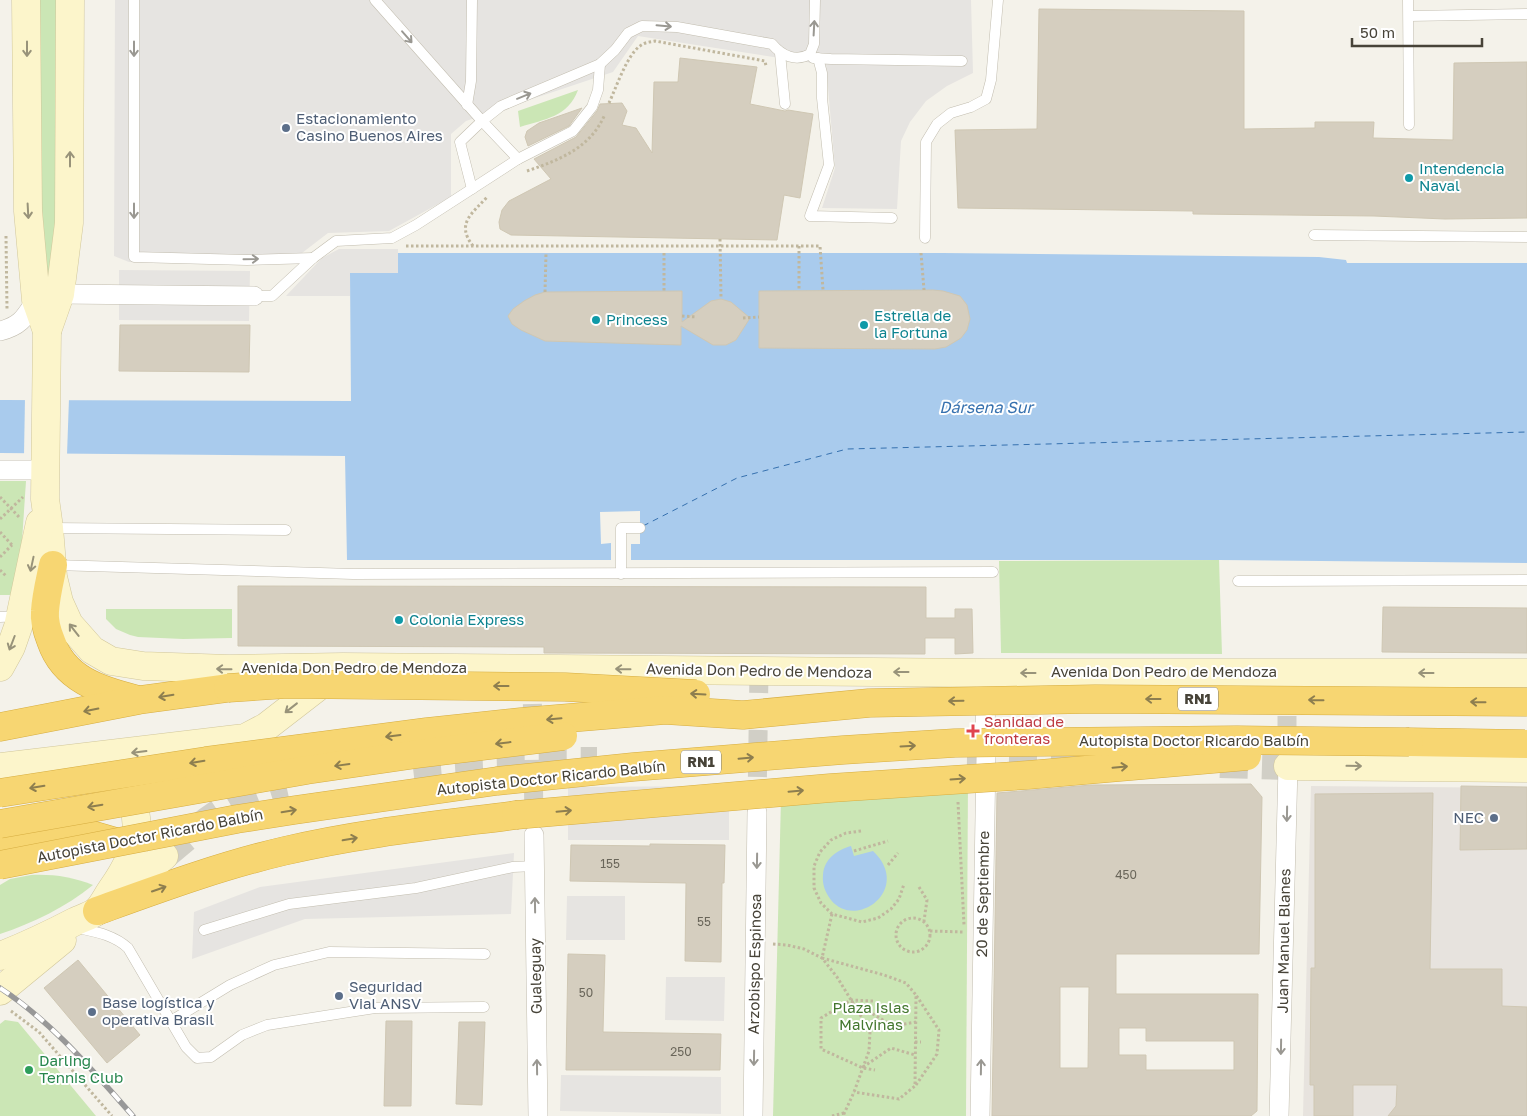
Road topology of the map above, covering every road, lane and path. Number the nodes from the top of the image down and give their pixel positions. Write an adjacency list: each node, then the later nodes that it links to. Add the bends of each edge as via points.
1 (26, 0): 45 (main road, one-way to 45, via 28,212)
2 (70, 0): 45 (main road, one-way to 2, via 70,223)
3 (134, 0): 38 (lane, one-way to 38, via 134,257)
4 (374, 0): 19 (lane, one-way to 19)
5 (472, 0): 19 (lane, via 471,81)
6 (815, 0): 12 (lane, one-way to 6, via 814,44)
7 (998, 0): 30 (lane, via 991,80 986,99 952,113 937,124 926,142)
8 (1408, 0): 10 (lane)
9 (1527, 14): 10 (lane)
10 (1408, 16): 22 (lane)
11 (780, 52): 12 (lane, via 790,57); 15 (lane, one-way to 11, via 628,33 649,25 772,44); 18 (lane)
12 (805, 57): 13 (lane)
13 (818, 58): 14 (lane); 27 (lane, via 829,164 810,216)
14 (962, 61)
15 (600, 64): 21 (lane, one-way to 15, via 501,106); 23 (lane, via 598,90 592,106 573,131)
16 (766, 70): 17 (path, via 765,61 646,42 634,52)
17 (609, 104)
18 (785, 104)
19 (467, 105): 21 (lane)
20 (606, 112): 24 (path, via 594,134 584,144 553,162)
21 (482, 121): 23 (lane); 25 (lane, via 460,142)
22 (1409, 125)
23 (518, 159): 25 (lane)
24 (526, 172)
25 (472, 189): 38 (lane, via 392,238 336,241)
26 (492, 191): 33 (path, via 465,224 464,232)
27 (892, 218)
28 (1314, 235): 29 (lane)
29 (1527, 237)
30 (925, 238)
31 (720, 239): 46 (path, bridge)
32 (400, 246): 33 (path)
33 (474, 246): 34 (path)
34 (799, 246): 39 (path); 40 (path, via 820,246)
35 (546, 253): 43 (path)
36 (664, 253): 42 (path)
37 (921, 253): 41 (path)
38 (313, 258): 44 (lane, via 272,296)
39 (799, 290)
40 (823, 290)
41 (924, 290)
42 (664, 291)
43 (545, 292)
44 (254, 296): 45 (street)
45 (48, 297): 51 (street, via 22,322); 52 (main road)
46 (721, 299)
47 (682, 316): 48 (path)
48 (697, 317)
49 (759, 317): 50 (path)
50 (743, 318)
51 (0, 331)
52 (45, 464): 53 (street); 55 (main road)
53 (0, 470)
54 (0, 497): 56 (path)
55 (35, 498): 56 (path); 58 (main road, Avenida Don Pedro de Mendoza); 66 (main road, one-way to 66)
56 (11, 509): 57 (path); 58 (path)
57 (0, 519)
58 (37, 525): 60 (lane); 61 (main road, Avenida Don Pedro de Mendoza)
59 (640, 528): 63 (lane, via 621,528)
60 (286, 530)
61 (52, 565): 63 (lane, via 353,574); 68 (main road, Avenida Don Pedro de Mendoza, one-way to 61, via 184,668 135,666 111,661 92,650 69,624 56,593); 71 (highway, via 46,626 64,665 100,690)
62 (993, 572): 63 (lane)
63 (621, 574)
64 (1527, 580): 65 (lane)
65 (1238, 581)
66 (10, 617): 67 (main road, one-way to 67, via 11,647)
67 (0, 667)
68 (343, 667): 69 (main road, Avenida Don Pedro de Mendoza, one-way to 68); 78 (main road, one-way to 78, via 266,727 245,738)
69 (985, 673): 70 (main road, Avenida Don Pedro de Mendoza, one-way to 69); 129 (street, 20 de Septiembre, one-way to 69)
70 (1527, 673)
71 (139, 700): 73 (highway, one-way to 71, bridge, via 565,687 296,684 228,688); 75 (highway, one-way to 75)
72 (1527, 702): 73 (highway, RN1, one-way to 73, bridge, via 1095,699)
73 (869, 703): 74 (highway, RN1, bridge)
74 (743, 714): 82 (highway, RN1, one-way to 82, bridge, via 665,710 521,722 206,761); 85 (highway, one-way to 85, bridge, via 371,760)
75 (3, 726)
76 (1409, 742): 77 (highway, Autopista Doctor Ricardo Balbín / RN1); 89 (highway, Autopista Doctor Ricardo Balbín / RN1, one-way to 76, bridge, via 256,816 497,781 843,750 1064,741); 100 (highway, one-way to 76, bridge, via 208,872 284,851 516,815)
77 (1527, 744)
78 (77, 759): 80 (main road); 100 (main road, via 100,766 119,779 137,819 136,839 129,863)
79 (1288, 766): 81 (main road, one-way to 81); 130 (street, Juan Manuel Blanes, one-way to 130)
80 (0, 767)
81 (1527, 768)
82 (0, 793)
83 (958, 795): 104 (path)
84 (757, 812): 106 (street, Arzobispo Espinosa, one-way to 106)
85 (0, 824)
86 (861, 831): 99 (path, via 831,840 820,852 814,866 814,888 821,903)
87 (534, 835): 96 (street, Gualeguay)
88 (888, 841): 91 (path)
89 (116, 842): 90 (highway, via 85,833); 94 (highway, Autopista Doctor Ricardo Balbín / RN1, bridge)
90 (0, 849)
91 (854, 850)
92 (898, 853): 95 (path)
93 (164, 856): 100 (main road)
94 (0, 864)
95 (888, 865)
96 (535, 866): 102 (lane, via 513,867 416,888 289,904); 126 (street, Gualeguay, one-way to 96)
97 (904, 884): 99 (path, via 899,899 878,918 862,922)
98 (919, 887): 101 (path, via 927,900)
99 (832, 914): 109 (path)
100 (87, 919): 108 (main road); 112 (main road); 115 (lane, via 128,948)
101 (924, 921): 103 (path); 103 (path, via 913,917 902,921 896,930 896,942 909,952 920,951 929,942)
102 (204, 930)
103 (930, 931): 104 (path)
104 (964, 932): 105 (path)
105 (964, 941)
106 (756, 943): 109 (path, via 787,945); 127 (street, Arzobispo Espinosa, one-way to 127)
107 (485, 954): 115 (lane, via 328,952 274,965 230,986)
108 (0, 956)
109 (822, 958): 110 (path, via 906,983); 111 (path)
110 (916, 995): 116 (path); 122 (path, via 939,1030 937,1054)
111 (851, 1000): 113 (path); 116 (path, via 893,1026); 120 (path, via 870,1031 869,1051); 120 (path, via 821,1018 821,1049)
112 (5, 1001): 125 (path, via 39,1032)
113 (873, 1001)
114 (484, 1006): 115 (lane, via 374,1008 267,1025 242,1035 211,1057 197,1058 186,1047)
115 (171, 1021)
116 (916, 1022): 117 (path)
117 (915, 1042): 118 (path); 119 (path)
118 (921, 1042)
119 (915, 1055): 120 (path, via 891,1048); 122 (path)
120 (863, 1068): 121 (path); 123 (path)
121 (875, 1070)
122 (915, 1086): 123 (path, via 899,1099)
123 (854, 1092): 124 (path)
124 (843, 1114): 128 (path)
125 (112, 1116)
126 (538, 1116)
127 (753, 1116)
128 (832, 1116)
129 (980, 1116)
130 (1279, 1116)

